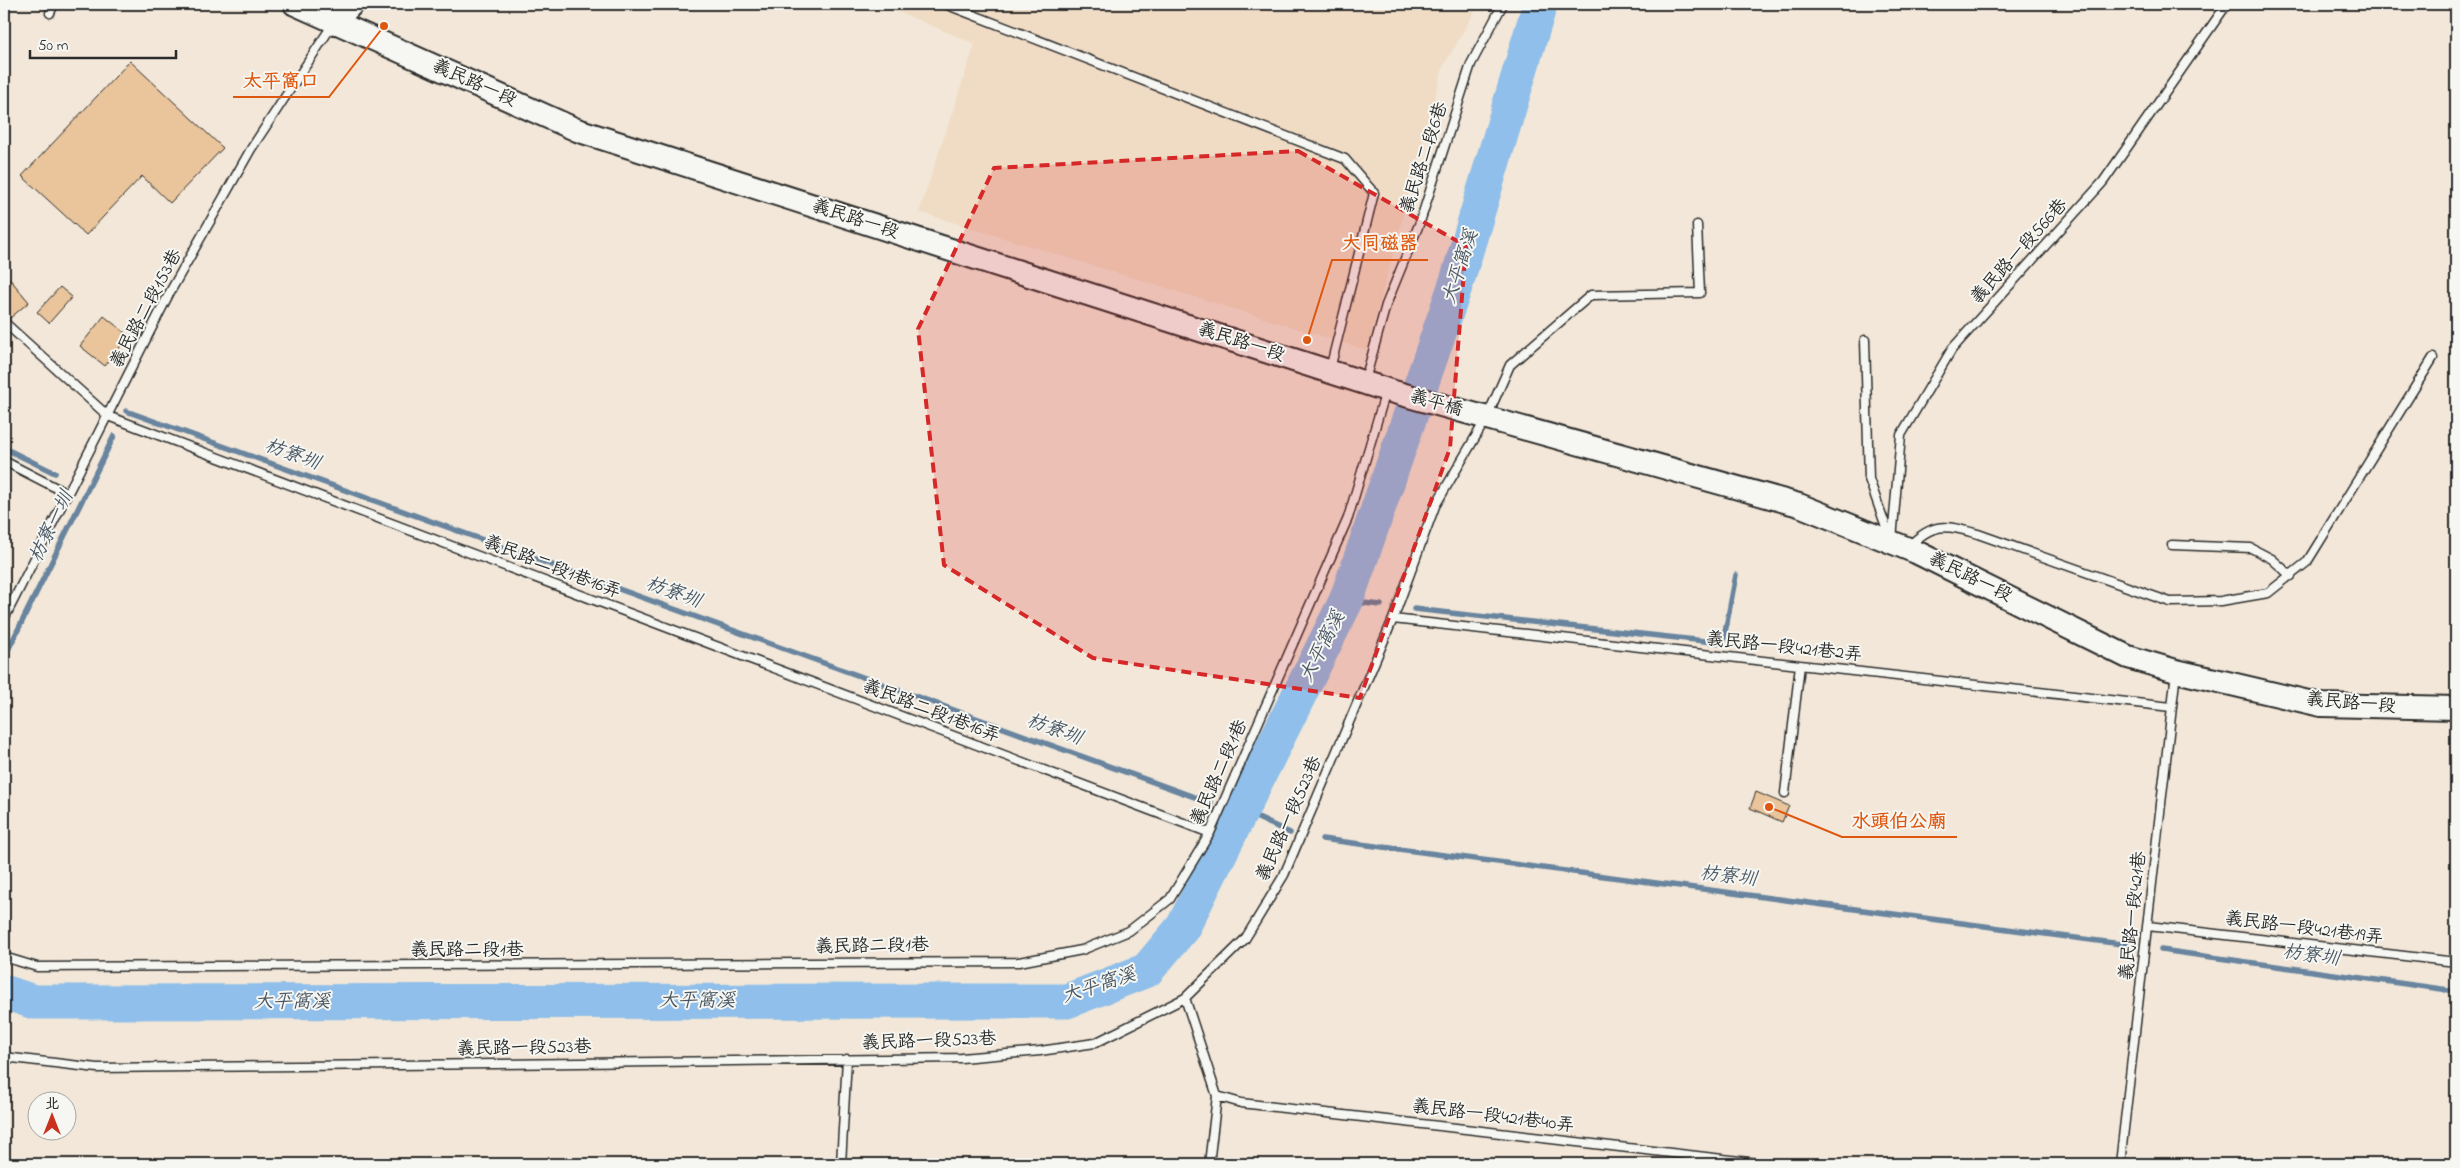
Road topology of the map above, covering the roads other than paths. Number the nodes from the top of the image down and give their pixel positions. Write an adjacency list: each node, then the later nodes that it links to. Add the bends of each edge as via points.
1 (54, 4): 7 (lane)
2 (295, 4): 8 (street, 義民路一段)
3 (352, 4): 8 (street)
4 (944, 4): 13 (lane, via 1345,159 1374,193)
5 (1502, 4): 14 (lane, 義民路二段6巷, via 1471,64 1420,222 1386,305)
6 (2227, 4): 20 (lane, 義民路一段566巷, via 2103,182 1952,349 1901,435)
7 (50, 12)
8 (334, 23): 13 (street, 義民路一段, via 577,130); 16 (lane, 義民路二段153巷, via 251,149 170,292)
9 (1697, 225): 17 (lane, 義民路一段523巷, via 1700,293 1591,295 1510,365)
10 (4, 322): 16 (lane)
11 (1866, 340): 20 (lane, via 1869,479)
12 (2433, 358): 22 (lane, via 2307,562)
13 (1330, 371): 14 (street, 義民路一段)
14 (1365, 382): 15 (street, 義民路一段)
15 (1387, 390): 17 (street, 義平橋); 30 (lane, 義民路二段1巷, via 1348,518)
16 (108, 416): 19 (lane, 義民路二段153巷); 30 (lane, 義民路二段1巷16弄)
17 (1486, 419): 20 (street, 義民路一段, via 1799,505); 24 (lane, 義民路一段523巷, via 1435,506)
18 (4, 461): 19 (lane)
19 (68, 494): 23 (lane, 義民路二段153巷)
20 (1899, 545): 22 (lane, via 1946,526 1978,534 2170,602 2221,601 2268,593); 26 (street, 義民路一段, via 2128,657)
21 (2172, 545): 22 (lane, via 2251,548 2272,559)
22 (2291, 576)
23 (4, 619)
24 (1393, 619): 25 (lane, 義民路一段421巷2弄); 34 (lane, 義民路一段523巷, via 1284,875 1245,939)
25 (1800, 665): 27 (lane, 義民路一段421巷2弄); 29 (lane)
26 (2176, 671): 27 (lane, 義民路一段421巷); 28 (street, 義民路一段, via 2321,705)
27 (2172, 707): 31 (lane, 義民路一段421巷)
28 (2456, 708)
29 (1784, 792)
30 (1210, 833): 32 (lane, 義民路二段1巷, via 1170,899 1129,931 1082,950 1019,962 37,967)
31 (2148, 926): 33 (lane, 義民路一段421巷19弄); 41 (lane, 義民路一段421巷)
32 (4, 957)
33 (2456, 962)
34 (1185, 998): 36 (lane, 義民路一段523巷, via 1096,1043 961,1058); 37 (lane)
35 (4, 1057): 36 (lane, 義民路一段523巷, via 98,1068)
36 (847, 1059): 38 (lane)
37 (1217, 1096): 39 (lane); 40 (lane, 義民路一段421巷40弄, via 1250,1104)
38 (841, 1164)
39 (1209, 1164)
40 (1766, 1164)
41 (2120, 1164)

